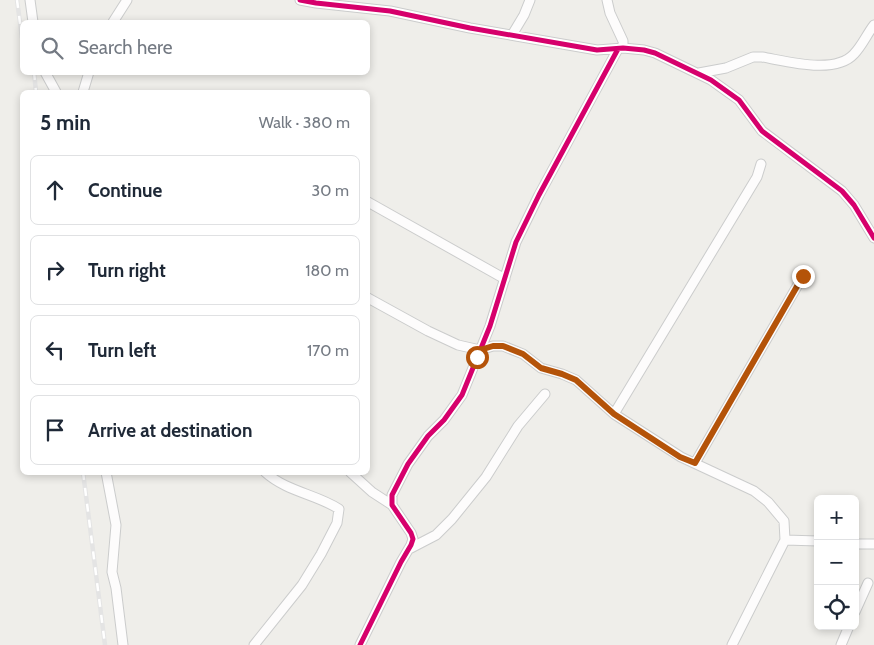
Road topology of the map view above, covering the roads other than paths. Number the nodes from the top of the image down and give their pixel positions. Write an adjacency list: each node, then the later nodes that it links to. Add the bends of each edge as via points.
1 (30, 0): 6 (street)
2 (127, 0): 7 (street)
3 (300, 0): 9 (street, via 390,11)
4 (530, 0): 9 (street)
5 (607, 0): 10 (street, via 623,41)
6 (33, 20)
7 (114, 20)
8 (874, 25): 11 (street, via 853,56 837,63 812,66 754,57 726,68)
9 (512, 36): 10 (street, via 597,50)
10 (620, 48): 11 (street, via 655,53); 20 (street, via 526,219)
11 (699, 73): 18 (street, via 739,100 762,131 842,191)
12 (47, 75): 14 (street)
13 (88, 75): 15 (street)
14 (55, 90)
15 (84, 90)
16 (762, 164): 24 (street)
17 (370, 203): 20 (street)
18 (874, 238)
19 (803, 276): 25 (street)
20 (505, 279): 22 (street)
21 (370, 299): 22 (street, via 444,339)
22 (480, 350): 24 (street, via 503,346 515,350 541,368 576,380); 29 (street, via 462,395 402,473 392,495)
23 (545, 394): 34 (street, via 518,426 481,484 452,519 436,535)
24 (614, 414): 25 (street, via 680,457)
25 (695, 463): 30 (street, via 754,491 768,502 784,521)
26 (107, 475): 38 (street, via 116,525 112,572)
27 (268, 475): 39 (street, via 277,483 332,505 339,510 339,518 331,539 302,585)
28 (353, 475): 29 (street)
29 (392, 505): 34 (street, via 411,533 413,539)
30 (785, 540): 31 (street); 41 (street)
31 (814, 541)
32 (859, 544): 33 (street)
33 (874, 544)
34 (409, 549): 40 (street)
35 (868, 583): 36 (street)
36 (859, 603)
37 (847, 630): 42 (street)
38 (123, 645)
39 (254, 645)
40 (360, 645)
41 (732, 645)
42 (840, 645)

